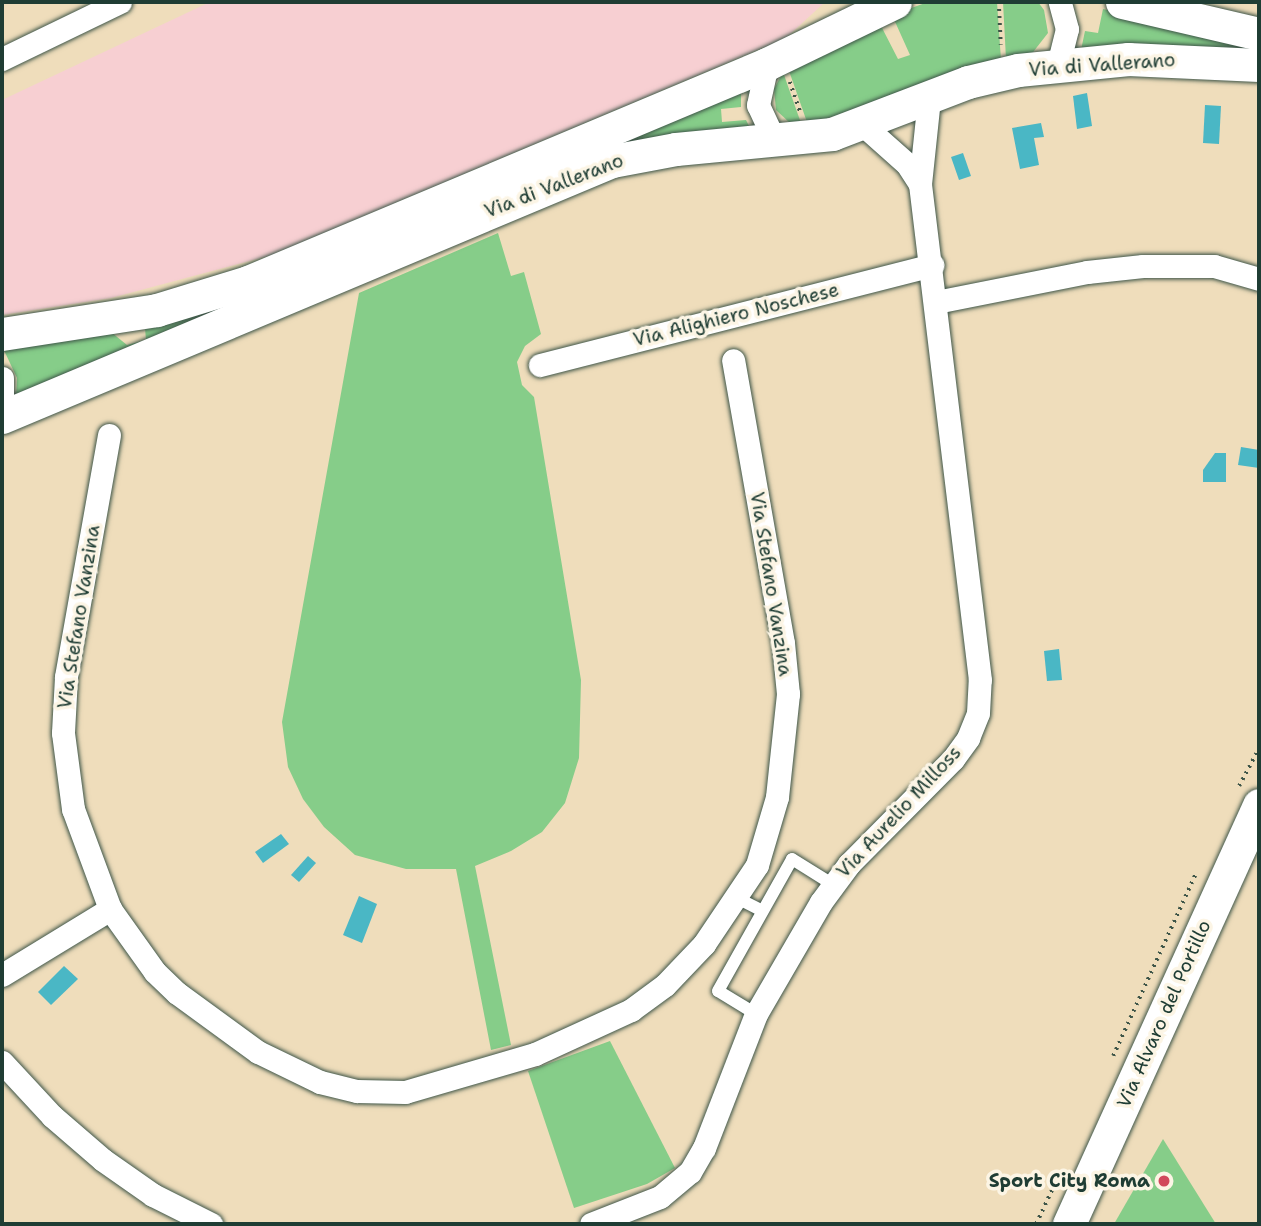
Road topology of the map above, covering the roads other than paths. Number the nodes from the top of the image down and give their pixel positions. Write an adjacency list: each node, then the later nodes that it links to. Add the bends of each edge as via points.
1 (120, 2): 8 (street)
2 (847, 2): 6 (street)
3 (895, 2): 6 (street, Via di Vallerano)
4 (1060, 2): 10 (street, via 1067,29)
5 (1122, 2): 7 (street)
6 (831, 33): 9 (street, Via di Vallerano)
7 (1259, 34)
8 (2, 59)
9 (775, 60): 14 (street, via 758,104); 19 (street, Via di Vallerano, via 248,282 157,310)
10 (1058, 65): 11 (street, Via di Vallerano, via 1161,59); 12 (street, Via di Vallerano, via 990,75)
11 (1259, 65)
12 (929, 98): 13 (street, Via di Vallerano); 15 (street, Via Aurelio Milloss)
13 (862, 124): 14 (street, Via di Vallerano, via 809,138); 15 (street, Via Aurelio Milloss, via 907,164)
14 (775, 141): 24 (street, Via di Vallerano, via 664,150 593,167)
15 (920, 184): 16 (street, Via Aurelio Milloss)
16 (932, 265): 18 (street, Via Aurelio Milloss); 21 (street, Via Alighiero Noschese)
17 (1259, 279): 18 (street, via 1214,267 1143,267 1087,272)
18 (936, 302): 27 (street, Via Aurelio Milloss, via 979,703 968,738 953,759)
19 (2, 334)
20 (733, 360): 28 (street, Via Stefano Vanzina, via 788,694 786,743 772,824 757,865)
21 (540, 365)
22 (2, 378): 23 (street)
23 (2, 397)
24 (2, 417)
25 (109, 435): 29 (street, Via Stefano Vanzina, via 66,677 63,733 73,809)
26 (1259, 805): 36 (street, Via Alvaro del Portillo)
27 (832, 884): 30 (lane, via 792,859); 32 (street, Via Aurelio Milloss)
28 (737, 898): 29 (street, Via Stefano Vanzina, via 686,965 619,1017 513,1062 422,1090 390,1094 320,1082 238,1040 155,972); 30 (lane)
29 (110, 909): 31 (street)
30 (762, 911): 32 (lane, via 718,991)
31 (2, 975)
32 (756, 1014): 35 (street, Via Aurelio Milloss, via 704,1148 690,1172 654,1200)
33 (2, 1062): 34 (street, via 52,1116 103,1160 153,1195)
34 (211, 1224)
35 (591, 1224)
36 (1069, 1224)

